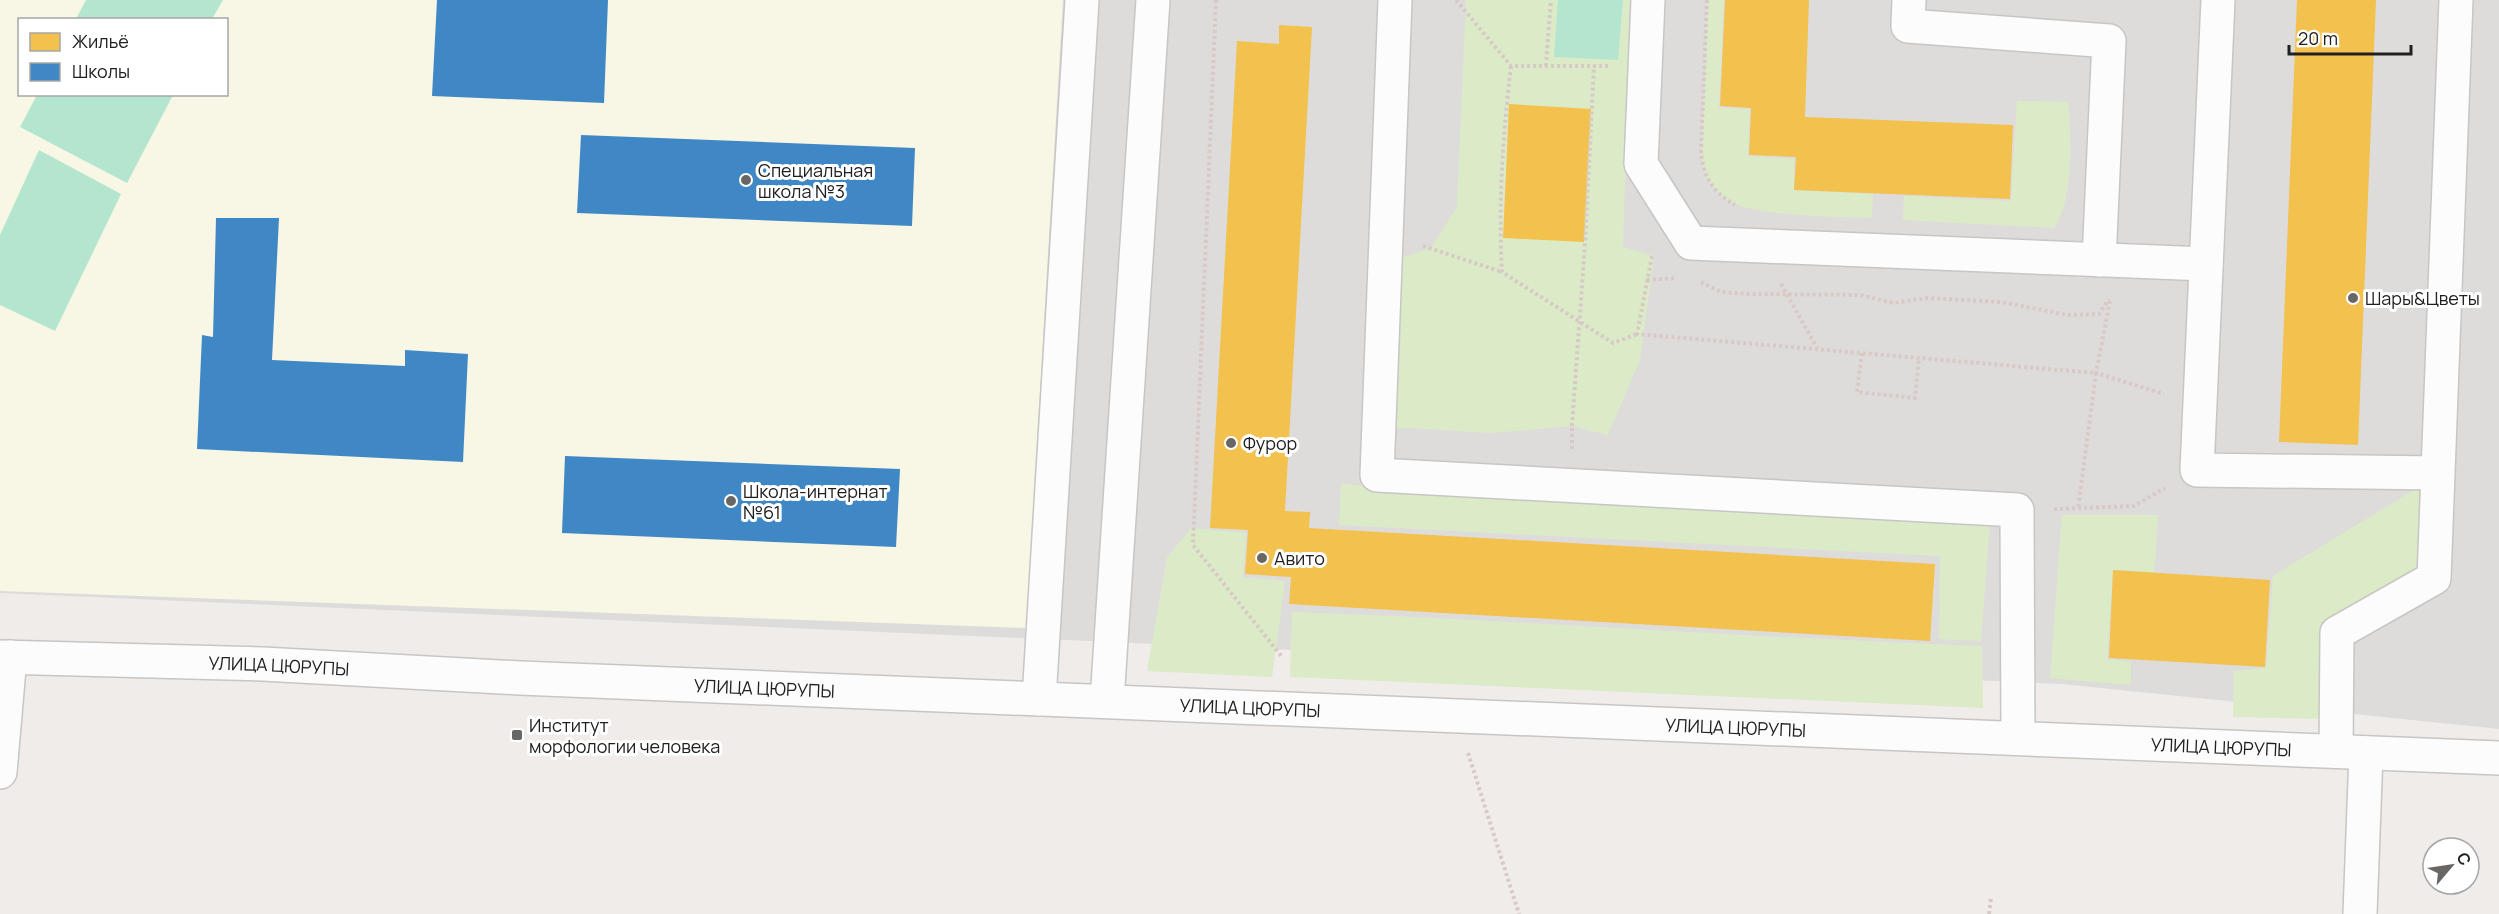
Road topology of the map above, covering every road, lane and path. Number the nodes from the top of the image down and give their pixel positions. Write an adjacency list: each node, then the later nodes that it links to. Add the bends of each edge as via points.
1 (1082, 0): 41 (street)
2 (1154, 0): 42 (street)
3 (1216, 0): 40 (path, via 1193,545)
4 (1395, 0): 38 (street, via 1377,475)
5 (1456, 0): 12 (path)
6 (1551, 0): 13 (path)
7 (1648, 0): 15 (street)
8 (1707, 0): 16 (path, via 1703,169 1721,197)
9 (1909, 0): 20 (street, via 1908,26 2109,41)
10 (2218, 0): 21 (street)
11 (2456, 0): 36 (street)
12 (1511, 66): 13 (path); 22 (path, via 1506,105)
13 (1546, 66): 14 (path)
14 (1594, 66): 15 (path); 27 (path)
15 (1646, 66): 17 (street, via 1641,164 1691,243)
16 (1737, 207)
17 (1774, 246): 20 (street); 26 (path, via 1772,265)
18 (1431, 247): 22 (path)
19 (1652, 256): 24 (path)
20 (2099, 260): 21 (street)
21 (2206, 264): 33 (street)
22 (1502, 272): 27 (path)
23 (1679, 278): 24 (path)
24 (1647, 280): 28 (path)
25 (1700, 282): 26 (path, via 1721,292)
26 (1786, 295): 29 (path); 32 (path, via 1860,296 1893,303 1928,298 2001,302 2068,315 2099,314 2111,297)
27 (1580, 322): 28 (path, via 1613,343); 34 (path)
28 (1637, 334): 29 (path)
29 (1817, 349): 30 (path)
30 (1862, 353): 31 (path); 31 (path, via 1857,392 1915,398)
31 (1919, 358): 32 (path)
32 (2096, 373): 33 (path); 37 (path)
33 (2199, 405): 35 (street)
34 (1572, 426)
35 (2197, 470): 36 (street); 37 (path, via 2134,506)
36 (2437, 473): 45 (street, via 2434,578 2337,633)
37 (2078, 509): 38 (path)
38 (2017, 510): 44 (street)
39 (5, 657): 41 (street, УЛИЦА ЦЮРУПЫ); 47 (street)
40 (1282, 657)
41 (1039, 699): 42 (street, УЛИЦА ЦЮРУПЫ)
42 (1107, 701): 43 (street, УЛИЦА ЦЮРУПЫ)
43 (1456, 716): 44 (street, УЛИЦА ЦЮРУПЫ); 49 (path)
44 (2018, 738): 45 (street, УЛИЦА ЦЮРУПЫ)
45 (2351, 752): 46 (street, УЛИЦА ЦЮРУПЫ); 51 (street)
46 (2499, 758)
47 (0, 772)
48 (1991, 898): 50 (path)
49 (1520, 914)
50 (1989, 914)
51 (2361, 914)

